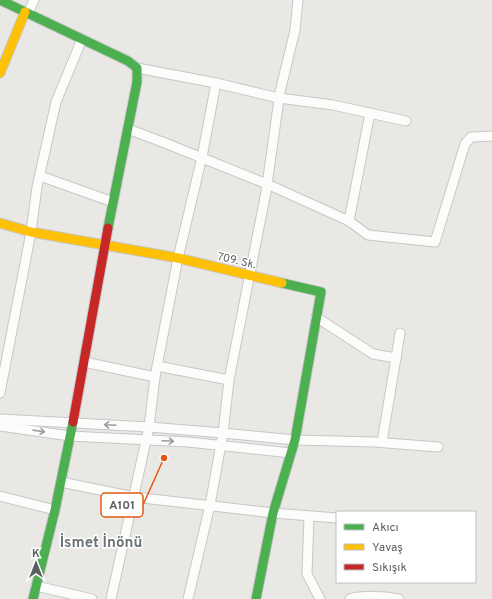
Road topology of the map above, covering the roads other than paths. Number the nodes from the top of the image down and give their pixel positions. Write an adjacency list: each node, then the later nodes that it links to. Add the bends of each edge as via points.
1 (0, 0): 4 (street)
2 (34, 0): 4 (street)
3 (298, 0): 9 (street, via 295,30)
4 (27, 12): 5 (street); 7 (street)
5 (82, 39): 6 (street); 15 (street, via 56,102)
6 (137, 68): 8 (street); 12 (street, via 137,82)
7 (0, 73)
8 (216, 83): 9 (street); 14 (street)
9 (280, 98): 10 (street, via 333,105); 16 (street)
10 (370, 114): 11 (street); 18 (street)
11 (406, 121)
12 (128, 130): 14 (street); 17 (street)
13 (492, 136): 18 (street, via 471,137 465,144 435,242 368,235)
14 (202, 157): 16 (street); 22 (street)
15 (40, 176): 17 (street); 20 (street)
16 (267, 184): 18 (street); 23 (street)
17 (113, 202): 21 (street)
18 (349, 221)
19 (0, 223): 20 (street, 709. Sk.)
20 (31, 232): 21 (street, 709. Sk.); 31 (street)
21 (105, 245): 22 (street, 709. Sk.); 27 (street)
22 (178, 258): 23 (street, 709. Sk.); 28 (street)
23 (249, 275): 24 (street, 709. Sk., via 321,292); 30 (street)
24 (316, 317): 26 (street, via 373,354); 39 (street, 709. Sk.)
25 (400, 333): 26 (street)
26 (396, 358): 40 (street)
27 (84, 362): 29 (street); 33 (street)
28 (157, 366): 29 (street); 30 (street)
29 (155, 377): 35 (street)
30 (229, 380): 36 (street)
31 (0, 393)
32 (0, 419): 33 (street)
33 (73, 424): 35 (street, one-way to 33); 37 (street)
34 (0, 426): 37 (street, one-way to 37)
35 (149, 427): 36 (street); 38 (street)
36 (223, 432): 39 (street); 41 (street)
37 (70, 436): 38 (street); 44 (street)
38 (146, 440): 41 (street, one-way to 41); 46 (street)
39 (295, 440): 40 (street); 43 (street, 709. Sk.)
40 (382, 442): 42 (street)
41 (221, 445): 43 (street); 47 (street)
42 (438, 447)
43 (291, 453): 49 (street, 709. Sk.)
44 (61, 482): 46 (street); 48 (street)
45 (0, 496): 48 (street)
46 (134, 497): 47 (street); 55 (street)
47 (210, 505): 49 (street); 56 (street)
48 (55, 510): 52 (street)
49 (273, 513): 50 (street); 57 (street, 709. Sk.)
50 (309, 516): 51 (street); 58 (street, via 306,574)
51 (336, 518)
52 (36, 586): 53 (street); 54 (street)
53 (33, 599)
54 (92, 599)
55 (111, 599)
56 (188, 599)
57 (256, 599)
58 (320, 599)
59 (350, 599): 60 (street)
60 (399, 599)

